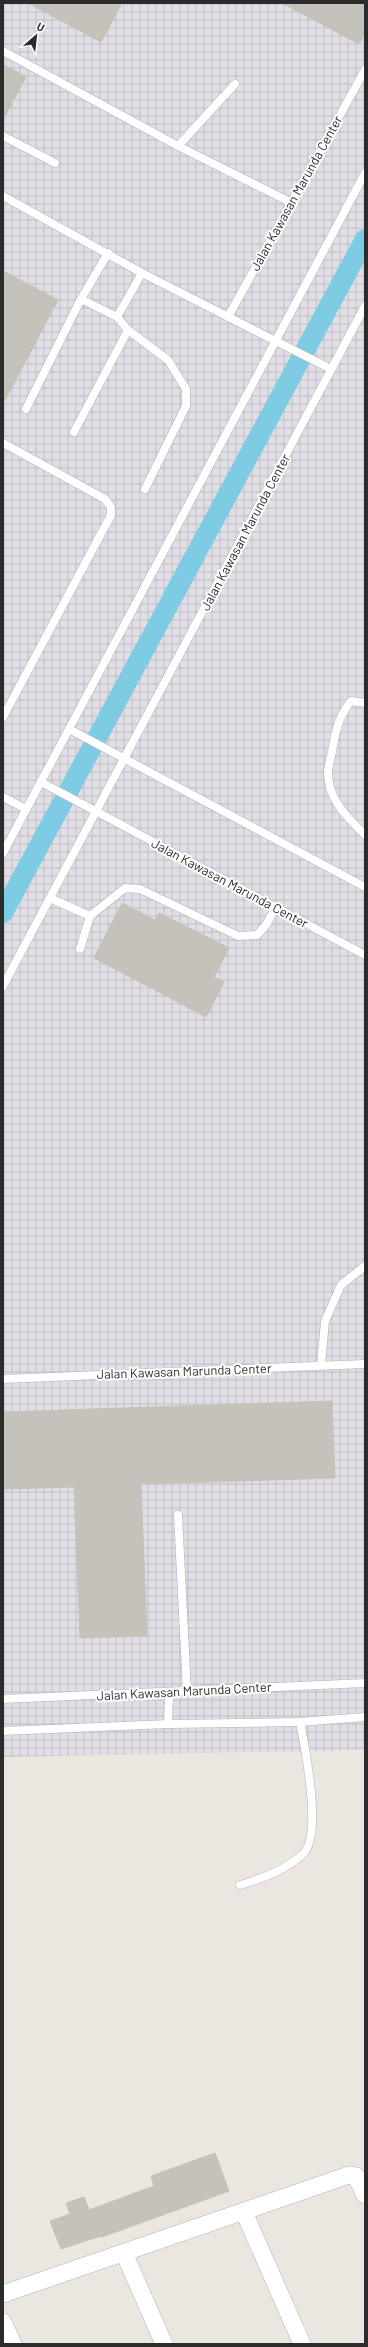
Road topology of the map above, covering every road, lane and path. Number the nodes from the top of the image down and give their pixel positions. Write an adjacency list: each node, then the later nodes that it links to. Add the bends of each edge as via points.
1 (3, 51): 5 (lane)
2 (365, 70): 9 (lane, Jalan Kawasan Marunda Center)
3 (235, 84): 5 (lane)
4 (3, 136): 6 (lane)
5 (178, 146): 9 (lane)
6 (55, 163)
7 (365, 173): 17 (lane)
8 (3, 196): 10 (lane)
9 (290, 202): 15 (lane, Jalan Kawasan Marunda Center)
10 (108, 253): 11 (lane); 12 (lane)
11 (142, 273): 14 (lane); 15 (lane)
12 (81, 299): 14 (lane); 19 (lane)
13 (365, 306): 18 (lane, Jalan Kawasan Marunda Center)
14 (117, 317): 16 (lane)
15 (228, 317): 17 (lane)
16 (128, 330): 20 (lane); 22 (lane, via 168,360 186,389 186,406)
17 (279, 341): 18 (lane); 25 (lane)
18 (329, 368): 26 (lane, Jalan Kawasan Marunda Center)
19 (26, 409)
20 (74, 432)
21 (3, 443): 24 (lane, via 105,499 111,506 111,515)
22 (145, 490)
23 (365, 702): 31 (lane, via 351,701 337,724 328,773 331,790 341,811)
24 (3, 717)
25 (72, 731): 26 (lane); 27 (lane)
26 (121, 757): 30 (lane, Jalan Kawasan Marunda Center); 33 (lane)
27 (43, 784): 29 (lane); 30 (lane, Jalan Kawasan Marunda Center)
28 (3, 798): 29 (lane)
29 (26, 809): 32 (lane)
30 (93, 810): 34 (lane, Jalan Kawasan Marunda Center); 35 (lane, Jalan Kawasan Marunda Center)
31 (365, 835)
32 (3, 853)
33 (365, 887)
34 (50, 898): 36 (lane); 39 (lane, Jalan Kawasan Marunda Center)
35 (276, 907): 36 (lane, via 257,935 238,936 140,889 125,888); 38 (lane, Jalan Kawasan Marunda Center)
36 (90, 916): 37 (lane)
37 (80, 949)
38 (365, 955)
39 (3, 986)
40 (365, 1266): 42 (lane, via 341,1284 326,1322)
41 (365, 1364): 42 (lane, Jalan Kawasan Marunda Center)
42 (321, 1365): 43 (lane, Jalan Kawasan Marunda Center)
43 (3, 1379)
44 (178, 1515): 46 (lane)
45 (365, 1683): 46 (lane, Jalan Kawasan Marunda Center)
46 (187, 1691): 47 (lane, Jalan Kawasan Marunda Center)
47 (169, 1692): 48 (lane, Jalan Kawasan Marunda Center); 51 (lane)
48 (3, 1699)
49 (365, 1717): 50 (lane)
50 (300, 1722): 51 (lane); 53 (lane, via 312,1801 310,1834 304,1854 266,1878)
51 (168, 1724): 52 (lane)
52 (3, 1731)
53 (240, 1885)
54 (365, 2195): 55 (street, via 356,2176 349,2175)
55 (244, 2212): 56 (street); 61 (street)
56 (124, 2254): 57 (street); 60 (street)
57 (3, 2294)
58 (3, 2322): 59 (street)
59 (13, 2344)
60 (164, 2344)
61 (302, 2344)

